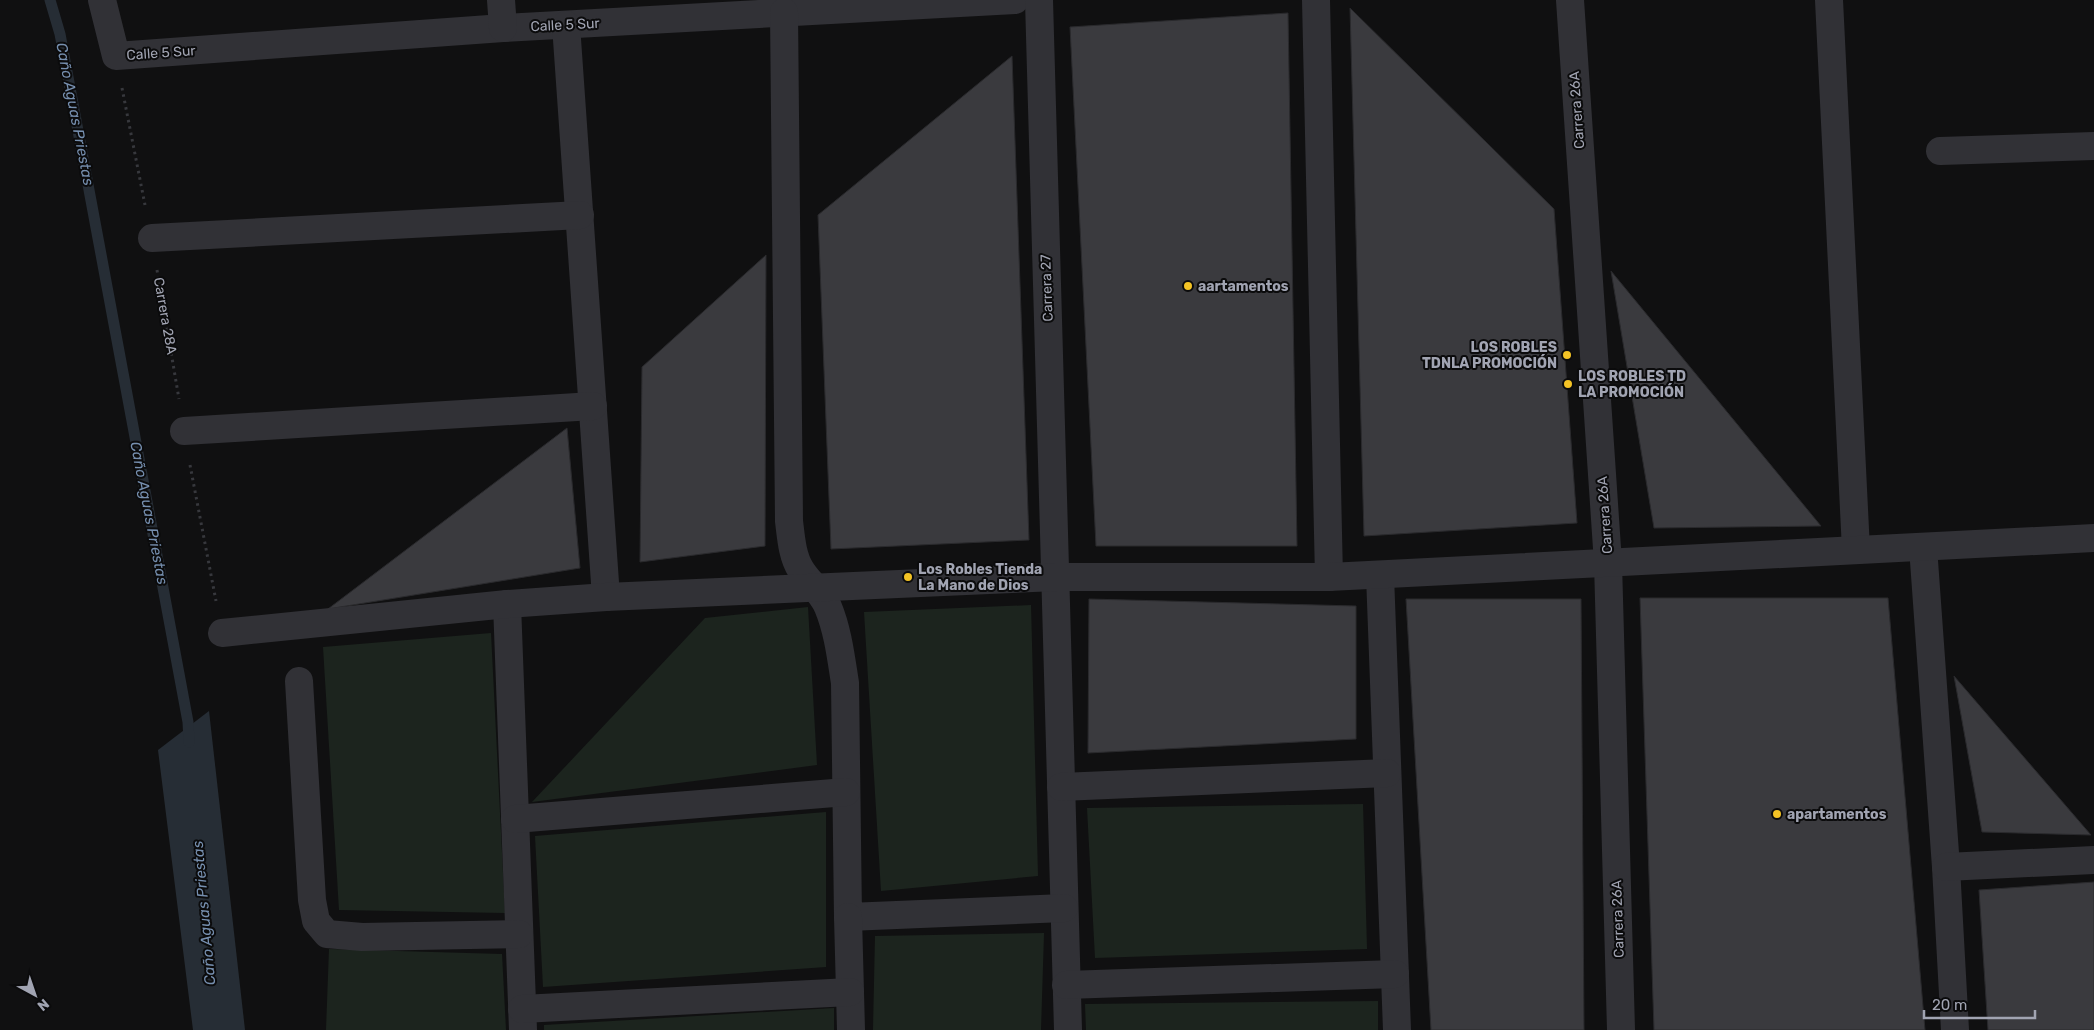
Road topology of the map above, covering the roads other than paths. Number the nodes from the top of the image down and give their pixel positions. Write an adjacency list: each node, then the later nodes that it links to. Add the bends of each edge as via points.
1 (102, 0): 10 (street, Calle 5 Sur, via 116,56)
2 (501, 0): 10 (street)
3 (1015, 0): 8 (street, Calle 5 Sur)
4 (1039, 0): 22 (street, Carrera 27)
5 (1316, 0): 23 (street)
6 (1570, 0): 20 (street, Carrera 26A)
7 (1829, 0): 19 (street)
8 (784, 12): 9 (street, Calle 5 Sur); 24 (street, via 789,521 792,549 800,570)
9 (566, 25): 10 (street, Calle 5 Sur); 13 (street)
10 (503, 28)
11 (2094, 146): 12 (street)
12 (1940, 151)
13 (580, 215): 14 (street); 15 (street)
14 (152, 238)
15 (592, 406): 16 (street); 25 (street)
16 (184, 431)
17 (2094, 538): 18 (street)
18 (1923, 547): 19 (street); 34 (street)
19 (1856, 550): 20 (street)
20 (1608, 563): 21 (street); 45 (street, Carrera 26A)
21 (1380, 575): 23 (street); 29 (street)
22 (1056, 577): 23 (street); 24 (street); 30 (street, Carrera 27)
23 (1329, 577)
24 (816, 588): 25 (street); 31 (street, via 828,606 845,683)
25 (606, 597): 26 (street)
26 (507, 604): 27 (street); 32 (street)
27 (222, 633)
28 (299, 681): 37 (street, via 316,922 327,934)
29 (1387, 773): 30 (street); 38 (street)
30 (1061, 787): 35 (street, Carrera 27)
31 (846, 792): 32 (street); 36 (street)
32 (515, 819): 37 (street)
33 (2094, 860): 34 (street)
34 (1946, 867): 46 (street)
35 (1064, 908): 36 (street); 39 (street, Carrera 27)
36 (848, 917): 40 (street)
37 (519, 934): 41 (street)
38 (1395, 974): 39 (street); 44 (street)
39 (1066, 985): 43 (street, Carrera 27)
40 (850, 992): 41 (street); 42 (street)
41 (523, 1019)
42 (850, 1030)
43 (1068, 1030)
44 (1397, 1030)
45 (1621, 1030)
46 (1955, 1030)

